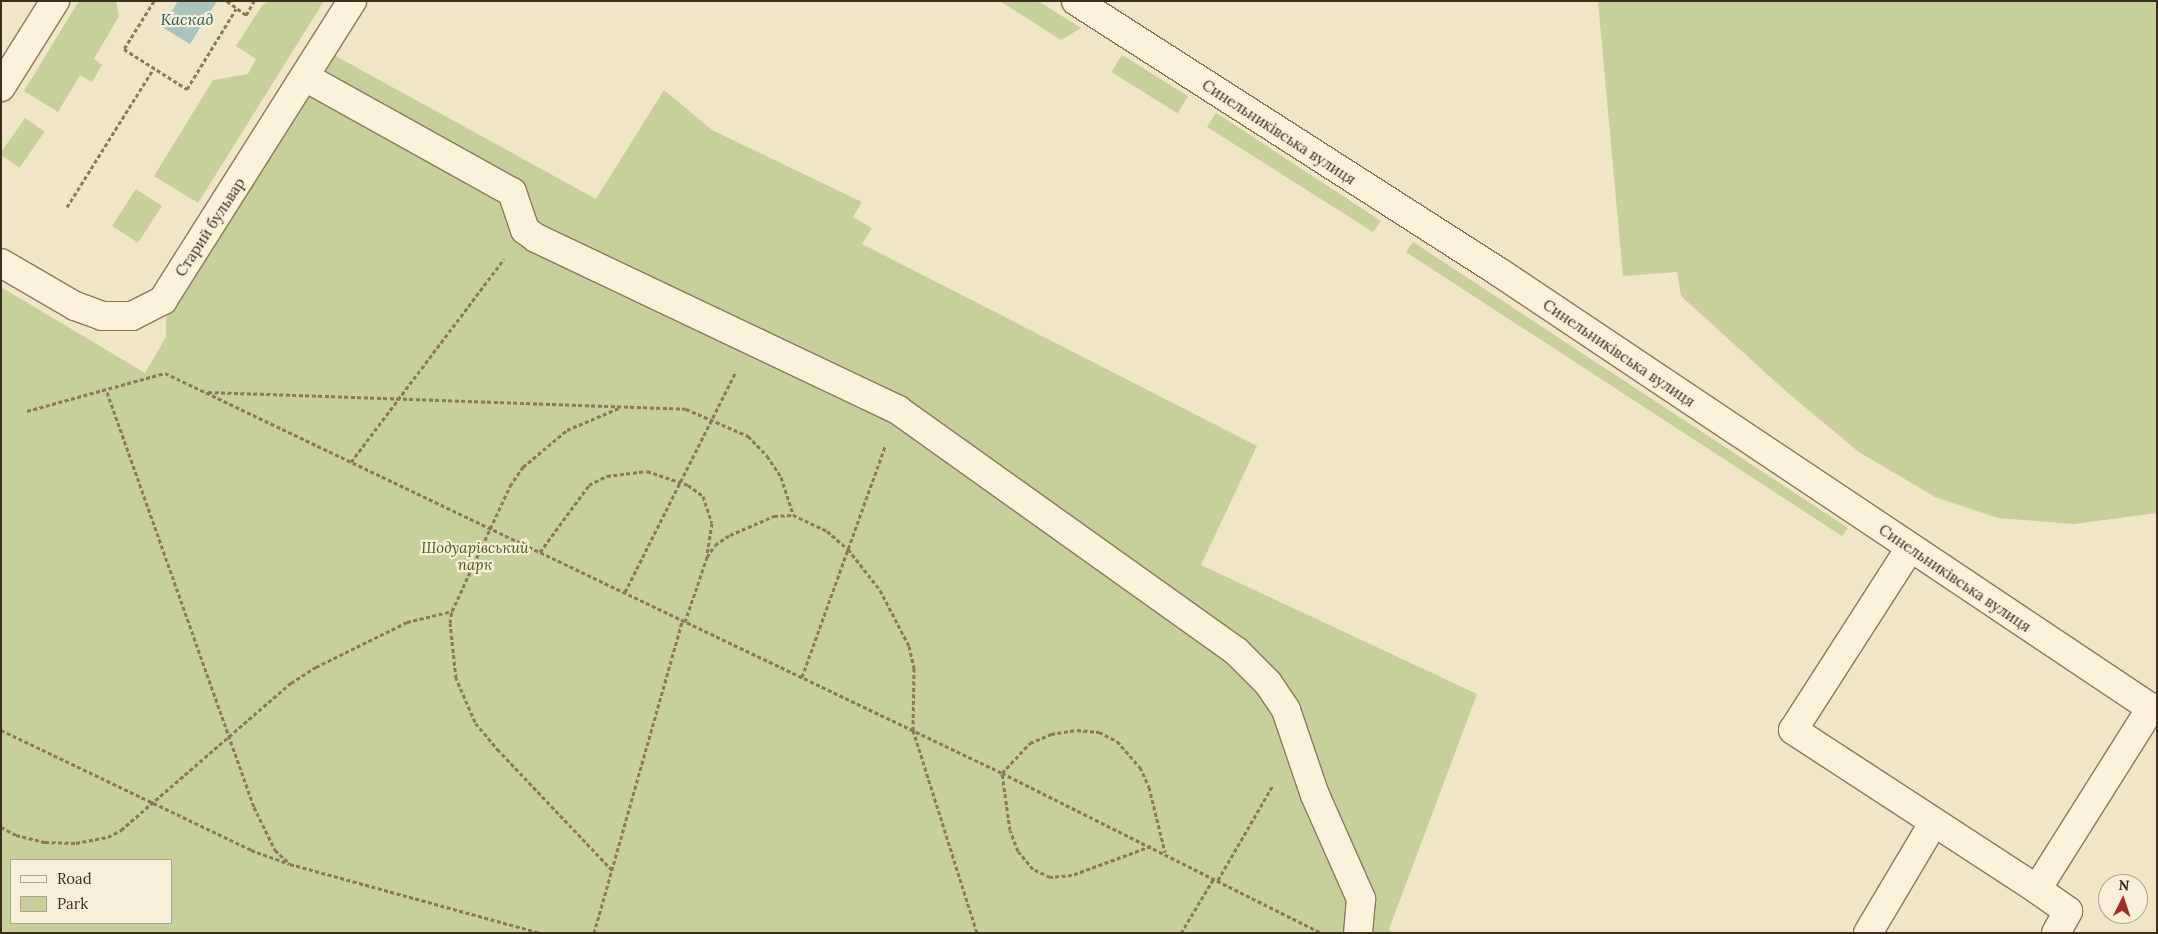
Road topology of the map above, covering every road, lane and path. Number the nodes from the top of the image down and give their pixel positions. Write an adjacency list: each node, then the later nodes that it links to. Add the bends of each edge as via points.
1 (55, 1): 10 (street)
2 (154, 1): 8 (path, via 124,49)
3 (227, 1): 7 (path)
4 (254, 1): 7 (path, via 246,15)
5 (352, 1): 9 (street, Старий бульвар)
6 (1076, 1): 26 (street, Синельниківська вулиця, via 1499,272)
7 (236, 8): 8 (path, via 187,89)
8 (154, 68): 11 (path)
9 (306, 77): 12 (street, via 512,192); 13 (street, Старий бульвар, via 163,300 150,310 132,316 102,316 75,306)
10 (1, 87)
11 (67, 207)
12 (526, 230): 14 (street); 17 (path)
13 (1, 263)
14 (751, 339): 19 (street); 21 (path)
15 (107, 392): 16 (path, via 165,373); 20 (path); 37 (path)
16 (205, 392): 17 (path); 22 (path)
17 (400, 398): 18 (path); 22 (path)
18 (620, 408): 21 (path, via 686,409); 25 (path, via 567,430 541,449 510,486)
19 (898, 410): 27 (path); 38 (street, via 1236,652 1268,682 1286,710)
20 (27, 411)
21 (712, 418): 23 (path); 24 (path, via 748,436 767,456 781,477)
22 (352, 462): 25 (path)
23 (680, 482): 28 (path, via 647,471 607,476 590,485 574,502); 29 (path, via 702,496 709,508 712,523); 30 (path)
24 (793, 515): 27 (path, via 827,531); 29 (path, via 774,516 730,535 715,545)
25 (492, 529): 28 (path); 31 (path)
26 (1910, 548): 34 (street, Синельниківська вулиця); 41 (street, via 1793,730)
27 (848, 549): 33 (path); 36 (path, via 880,590 909,646 914,668)
28 (540, 552): 30 (path)
29 (707, 557): 32 (path)
30 (625, 592): 32 (path)
31 (452, 611): 37 (path, via 407,622 316,667); 46 (path, via 450,636 456,678 475,722)
32 (684, 621): 33 (path); 46 (path)
33 (802, 677): 36 (path)
34 (2154, 710): 49 (street)
35 (1, 730): 40 (path)
36 (913, 730): 39 (path); 52 (path)
37 (228, 736): 40 (path); 45 (path, via 266,836)
38 (1297, 743): 48 (path); 55 (street, via 1315,795 1361,899)
39 (1002, 773): 43 (path); 43 (path, via 1010,830 1018,852 1033,869 1050,877 1072,875); 44 (path, via 1030,743 1051,734 1077,730 1099,732 1117,740 1140,767 1149,787)
40 (150, 802): 42 (path, via 121,830 91,841 45,842 16,835); 45 (path, via 250,850)
41 (1934, 822): 49 (street); 56 (street)
42 (1, 827)
43 (1152, 846): 44 (path)
44 (1166, 853): 47 (path)
45 (290, 864): 50 (path)
46 (612, 870): 51 (path)
47 (1214, 878): 48 (path); 53 (path)
48 (1218, 880): 54 (path)
49 (2037, 889): 57 (street, via 2068,911)
50 (540, 933)
51 (594, 933)
52 (977, 933)
53 (1181, 933)
54 (1321, 933)
55 (1358, 933)
56 (1868, 933)
57 (2056, 933)

